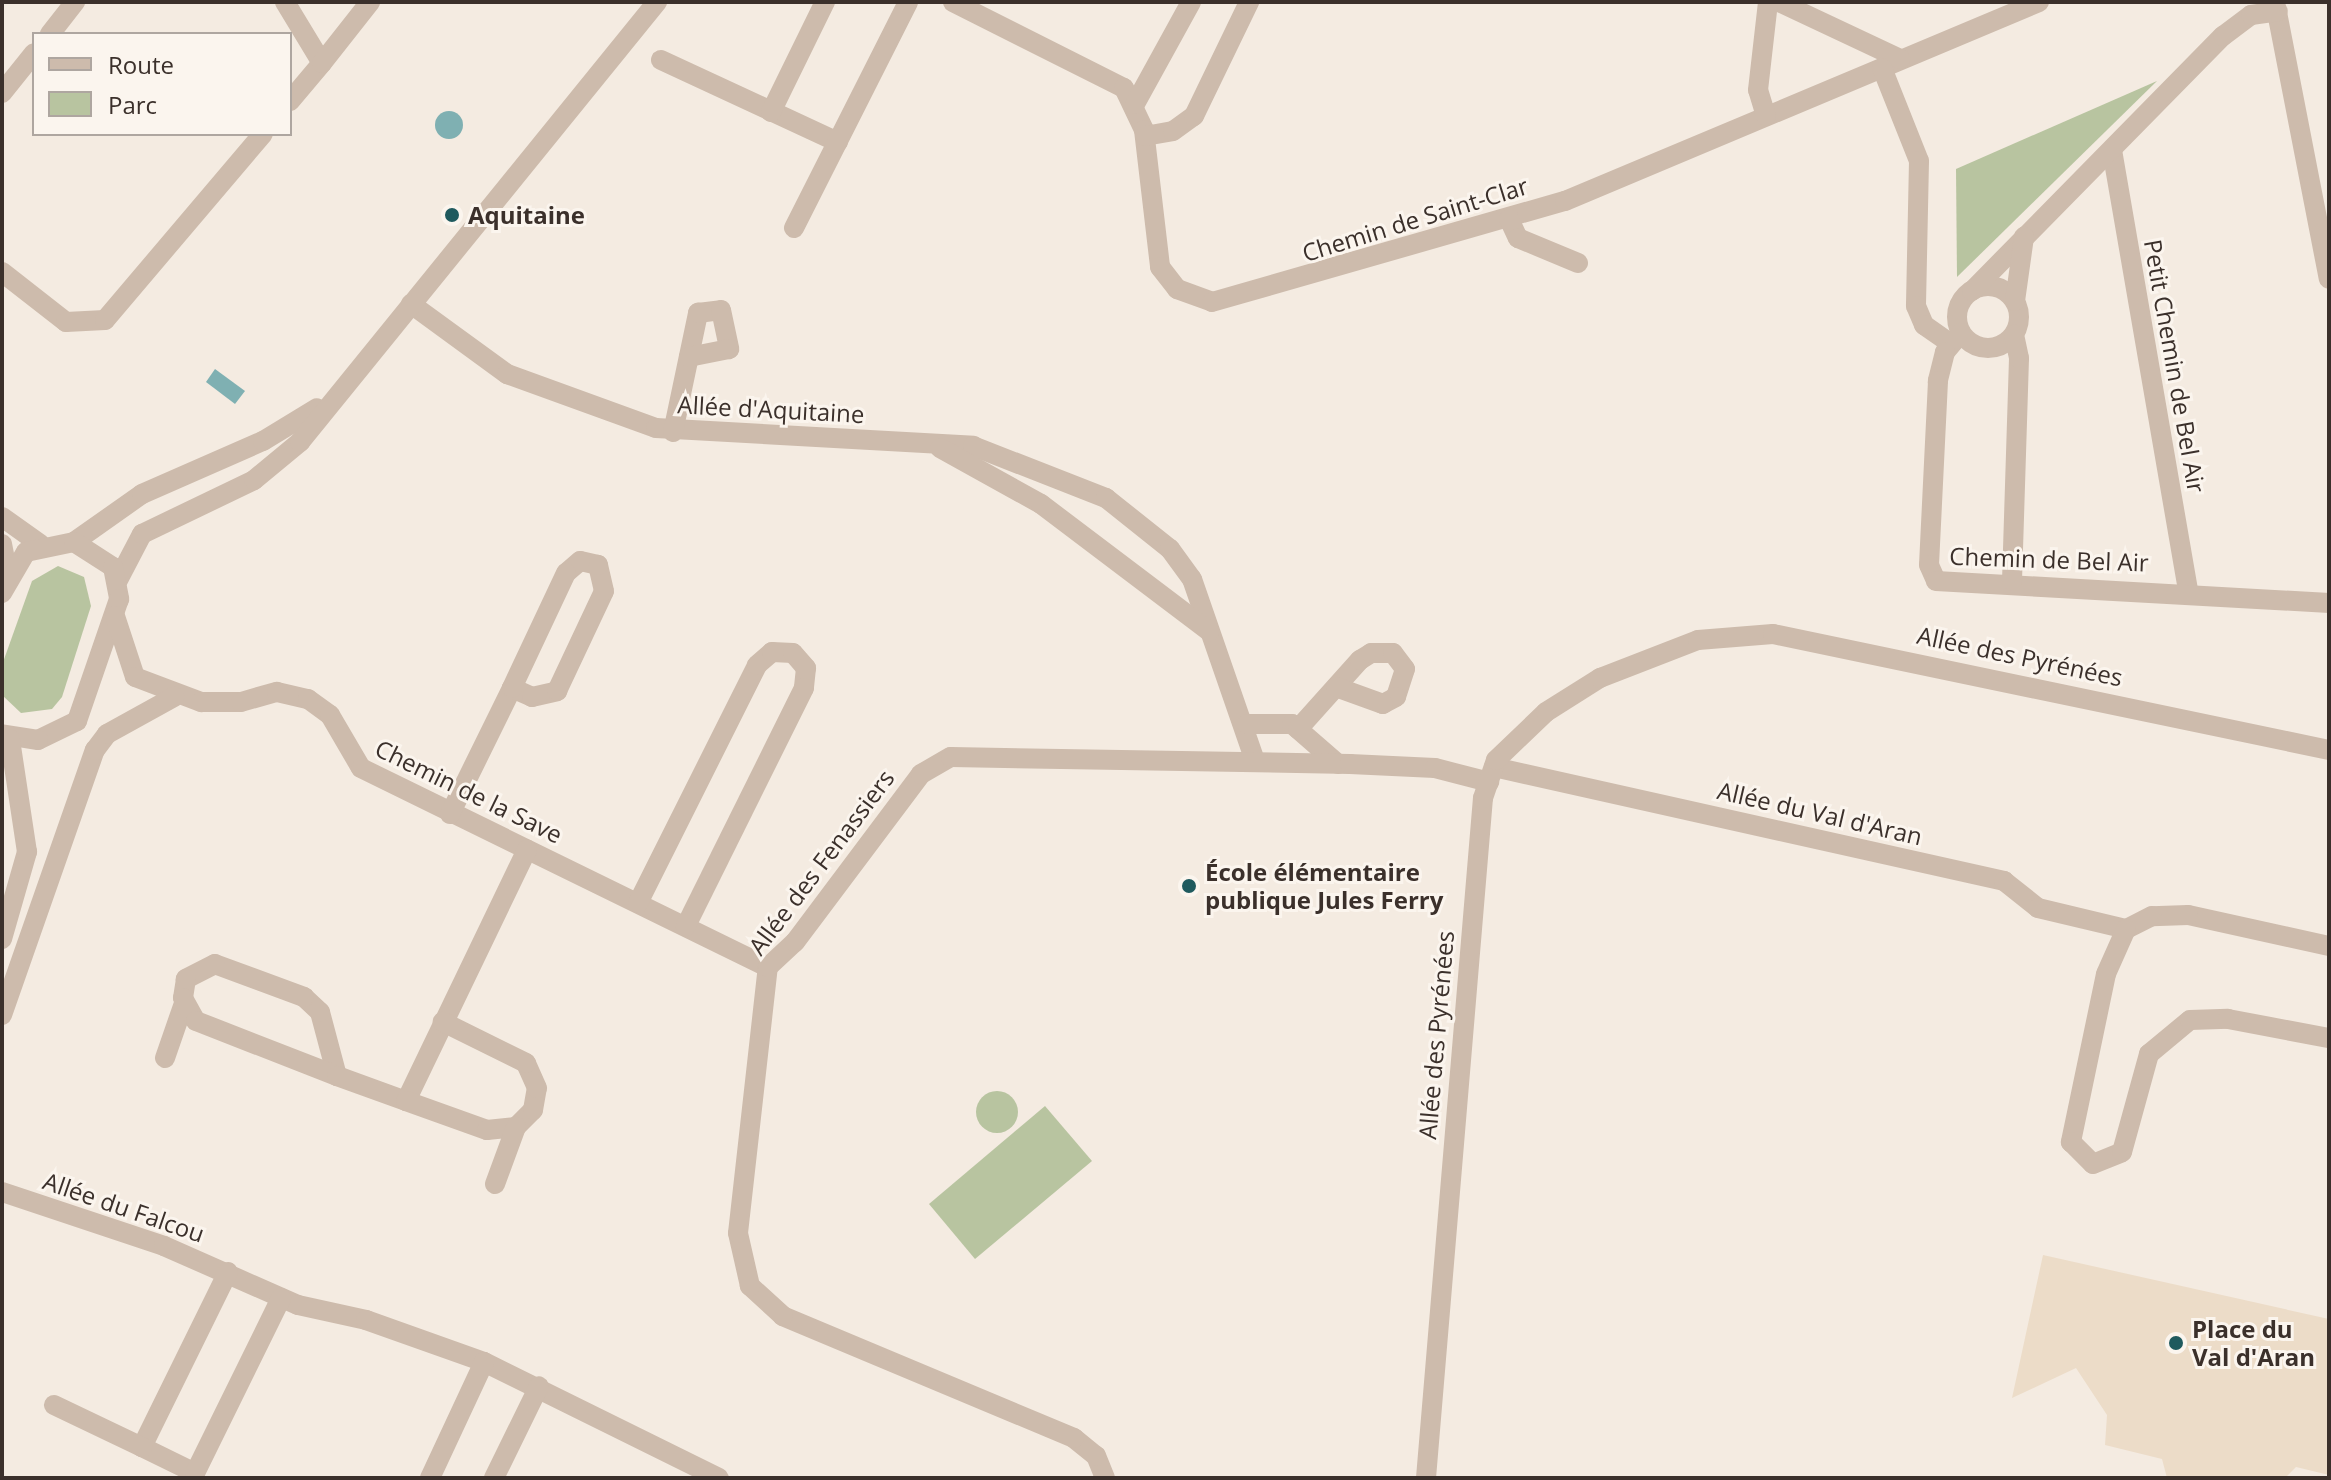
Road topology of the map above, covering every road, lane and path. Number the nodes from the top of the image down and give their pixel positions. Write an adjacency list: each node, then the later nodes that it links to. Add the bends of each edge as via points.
1 (75, 2): 14 (street)
2 (285, 2): 17 (street)
3 (370, 2): 17 (street)
4 (657, 2): 36 (street)
5 (825, 2): 22 (street)
6 (908, 2): 26 (street)
7 (953, 2): 21 (street, Chemin de Saint-Clar, via 1113,79)
8 (1191, 2): 21 (street)
9 (1249, 2): 25 (street, via 1194,116 1173,131)
10 (1768, 2): 23 (street, via 1758,90)
11 (1779, 2): 18 (street)
12 (2039, 2): 18 (street, Chemin de Saint-Clar)
13 (2274, 5): 27 (street, Chemin de Bel Air, via 2237,24); 33 (street)
14 (52, 32)
15 (32, 56): 19 (street)
16 (661, 60): 22 (street)
17 (322, 63): 20 (street)
18 (1891, 64): 23 (street, Chemin de Saint-Clar); 38 (street, via 1919,161 1916,306 1924,325)
19 (2, 93)
20 (292, 99)
21 (1135, 104): 25 (street, Chemin de Saint-Clar)
22 (771, 112): 26 (street)
23 (1766, 116): 28 (street, Chemin de Saint-Clar)
24 (261, 136): 32 (street, via 105,320 66,322)
25 (1145, 136): 28 (street, Chemin de Saint-Clar, via 1156,258 1177,289 1201,301 1236,299)
26 (838, 142): 29 (street)
27 (2112, 150): 30 (street, Chemin de Bel Air); 50 (street, Petit Chemin de Bel Air)
28 (1509, 219): 31 (street, via 1518,238)
29 (794, 228)
30 (2024, 237): 34 (street, Chemin de Bel Air); 35 (street)
31 (1578, 263)
32 (2, 272)
33 (2329, 279)
34 (1972, 291): 35 (street, via 1996,287); 38 (street, Chemin de Bel Air, via 1958,310)
35 (2015, 301): 37 (street)
36 (411, 304): 40 (street); 41 (street, Allée d'Aquitaine, via 507,374)
37 (2014, 335): 38 (street, via 1993,348); 48 (street, via 2019,358)
38 (1956, 338): 48 (street, Chemin de Bel Air, via 1938,381 1930,575 1946,583)
39 (689, 357): 41 (street)
40 (333, 396): 44 (street, via 263,441 142,494); 47 (street, via 276,466 142,534)
41 (673, 432): 42 (street, Allée d'Aquitaine)
42 (922, 440): 55 (street, Allée d'Aquitaine, via 1013,485); 55 (street, Allée d'Aquitaine, via 1001,452 1106,498 1184,566)
43 (2, 517): 46 (street)
44 (74, 542): 46 (street); 47 (street, via 104,556)
45 (2, 544): 49 (street)
46 (40, 544): 49 (street)
47 (118, 580): 54 (street)
48 (2012, 581): 50 (street, Chemin de Bel Air)
49 (5, 585)
50 (2188, 590): 52 (street, Chemin de Bel Air)
51 (2329, 597): 52 (street, Chemin de Bel Air)
52 (2307, 600): 53 (street, Chemin de Bel Air)
53 (2329, 603)
54 (115, 616): 58 (street, Chemin de la Save, via 135,677); 61 (street, via 77,721 38,740)
55 (1209, 631): 59 (street, Allée d'Aquitaine)
56 (1336, 687): 60 (street)
57 (512, 688): 57 (street, via 532,697 557,691 604,591 598,565 580,561 566,573); 67 (street)
58 (174, 697): 67 (street, Chemin de la Save, via 241,702 277,692 308,699 330,715 361,768); 76 (street, via 107,734 95,750)
59 (1247, 724): 60 (street, via 1278,721); 63 (street, Allée d'Aquitaine)
60 (1298, 729): 64 (street)
61 (6, 736): 66 (street)
62 (2329, 750): 65 (street, Allée des Pyrénées, via 1827,641 1744,633 1698,640 1600,678 1546,712)
63 (1255, 761): 64 (street, Allée des Fenassiers); 74 (street, Allée des Fenassiers, via 970,755 943,760 921,774 795,942)
64 (1338, 764): 65 (street, Allée des Fenassiers)
65 (1491, 774): 71 (street, Allée du Val d'Aran, via 2004,881 2038,908); 96 (street, Allée des Pyrénées, via 1479,825)
66 (11, 775): 72 (street, via 27,852)
67 (450, 814): 68 (street, Chemin de la Save)
68 (527, 850): 69 (street, Chemin de la Save); 77 (street)
69 (638, 903): 70 (street, Chemin de la Save); 70 (street, via 757,665 772,652 793,653 806,668 804,688)
70 (686, 926): 74 (street, Chemin de la Save)
71 (2126, 929): 73 (street, via 2152,916 2188,915); 78 (street, via 2106,974 2071,1131 2083,1160 2104,1164 2122,1152 2144,1066 2162,1037 2181,1025 2212,1017)
72 (2, 939)
73 (2329, 946)
74 (768, 967): 95 (street, Allée des Fenassiers, via 738,1233 750,1286 783,1316 1074,1438 1096,1456)
75 (184, 1003): 79 (street); 80 (street, via 196,1021); 80 (street, via 186,979 210,964 304,997 320,1012)
76 (2, 1015)
77 (443, 1022): 81 (street); 82 (street, via 530,1069 535,1102)
78 (2329, 1038)
79 (165, 1058)
80 (337, 1076): 81 (street)
81 (406, 1101): 82 (street, via 487,1130)
82 (516, 1127): 83 (street)
83 (495, 1184)
84 (2, 1192): 85 (street, Allée du Falcou)
85 (228, 1272): 86 (street, Allée du Falcou); 90 (street)
86 (281, 1298): 87 (street, Allée du Falcou); 91 (street)
87 (484, 1362): 88 (street, Allée du Falcou); 92 (street)
88 (539, 1386): 93 (street); 94 (street, Allée du Falcou)
89 (54, 1405): 90 (street)
90 (142, 1447): 91 (street)
91 (193, 1475)
92 (430, 1478)
93 (494, 1478)
94 (719, 1478)
95 (1105, 1478)
96 (1426, 1478)

